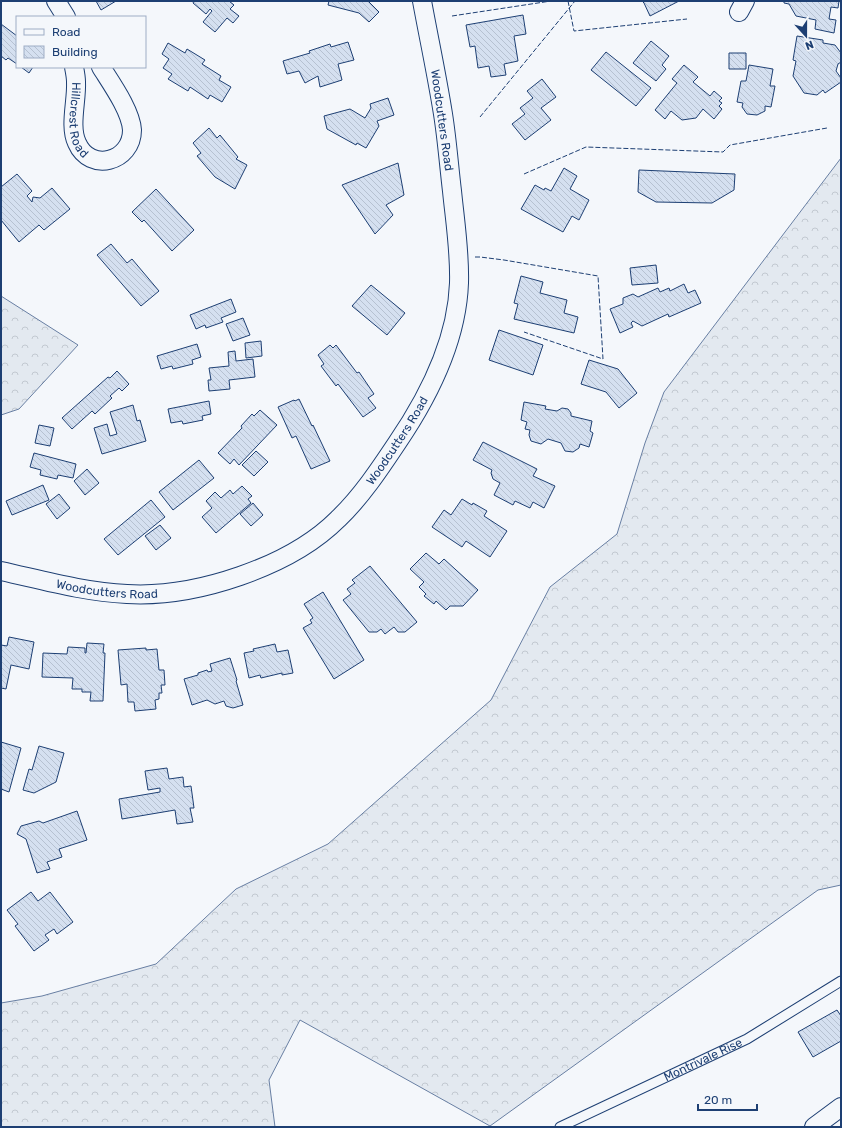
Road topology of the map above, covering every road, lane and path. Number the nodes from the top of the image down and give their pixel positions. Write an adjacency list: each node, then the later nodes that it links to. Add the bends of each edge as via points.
1 (422, 1): 4 (street, Woodcutters Road, via 443,115 458,242 459,283 455,320 445,353 413,420 376,474 337,520 319,535 274,562 202,588 128,595 78,588)
2 (74, 68): 3 (street, Hillcrest Road, via 76,82 73,127 77,143 87,156 102,161 120,156 126,149 132,131 127,112)
3 (102, 68)
4 (1, 571)
5 (841, 982): 7 (lane, Montrivale Rise, via 747,1039)
6 (841, 1107): 8 (street)
7 (560, 1127)
8 (814, 1127)

